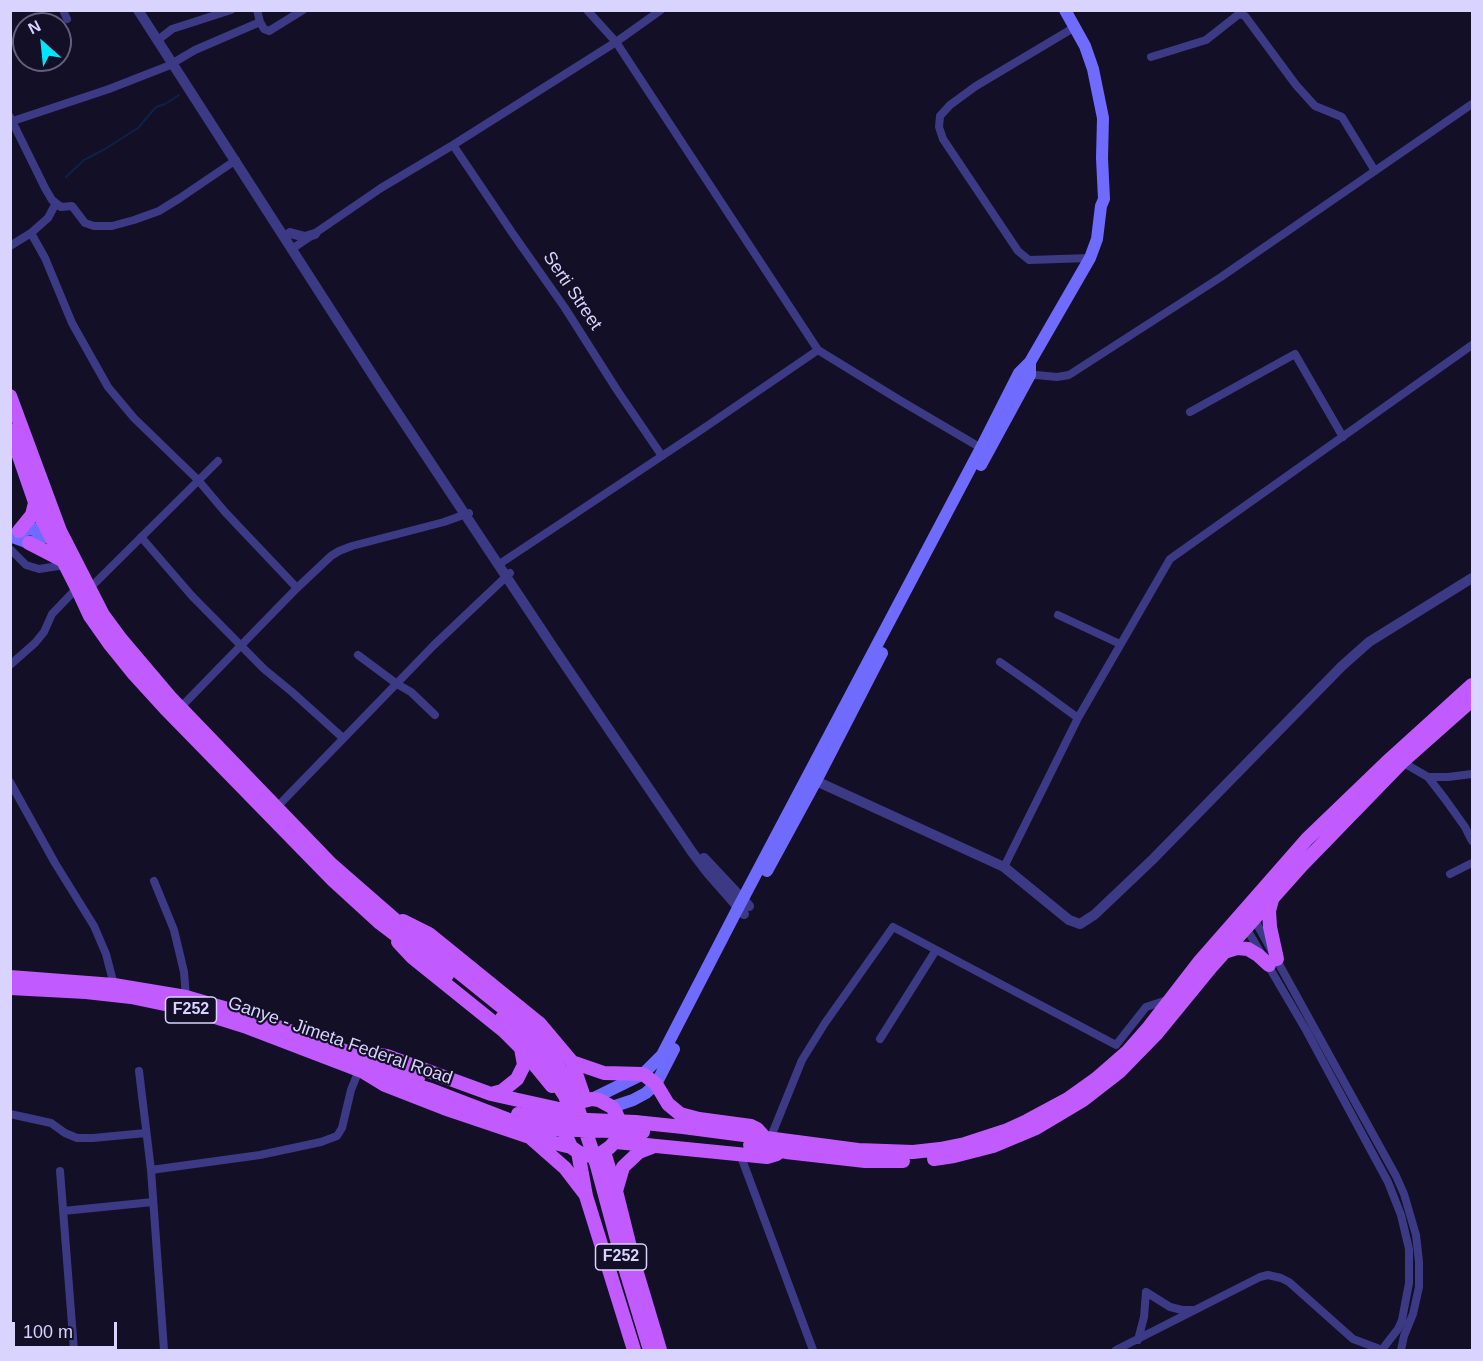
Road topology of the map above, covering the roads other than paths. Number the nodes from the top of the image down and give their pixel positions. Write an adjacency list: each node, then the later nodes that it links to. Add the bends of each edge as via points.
1 (138, 10): 11 (street)
2 (146, 10): 11 (street)
3 (231, 10): 11 (street, via 172,29)
4 (257, 10): 9 (street)
5 (303, 10): 9 (street, via 269,31)
6 (587, 10): 12 (street)
7 (660, 10): 12 (street)
8 (1065, 10): 10 (main road)
9 (260, 22): 14 (street)
10 (1075, 27): 26 (main road, via 1093,69 1103,118 1104,199); 26 (street, via 950,105 940,116 939,127 943,139 1018,251 1029,260)
11 (160, 38): 14 (street)
12 (616, 42): 17 (street); 28 (street)
13 (1151, 57): 19 (street, via 1206,40 1239,14 1245,16 1315,106 1342,117)
14 (176, 62): 16 (street, via 109,90); 18 (street); 22 (street)
15 (1473, 104): 19 (street)
16 (11, 120): 20 (street)
17 (453, 145): 23 (street); 35 (street, Serti Street)
18 (236, 160): 20 (street, via 159,211 112,226 85,223 72,206); 25 (street)
19 (1375, 171): 29 (street, via 1069,375 1057,377)
20 (56, 204): 21 (street, via 48,218)
21 (31, 233): 24 (street); 37 (street, via 72,323 108,387)
22 (290, 233): 23 (street, via 305,237); 25 (street)
23 (315, 234): 25 (street)
24 (10, 246)
25 (294, 247): 39 (street)
26 (1090, 258): 29 (main road)
27 (1473, 345): 33 (street)
28 (818, 350): 34 (street); 35 (street)
29 (1026, 370): 34 (main road); 67 (main road)
30 (10, 396): 40 (main road)
31 (1190, 412): 33 (street, via 1295,354)
32 (10, 430): 38 (main road)
33 (1343, 437): 52 (street, via 1170,559)
34 (981, 448): 76 (main road)
35 (662, 456): 46 (street)
36 (218, 461): 37 (street)
37 (198, 480): 42 (street); 50 (street)
38 (35, 503): 40 (main road); 41 (main road, via 32,515)
39 (467, 514): 46 (street); 50 (street, via 339,551)
40 (54, 530): 41 (main road); 43 (main road); 45 (main road); 49 (main road)
41 (14, 535): 43 (main road)
42 (141, 537): 49 (street); 53 (street)
43 (29, 543): 45 (main road)
44 (10, 549): 45 (street, via 26,566 39,569)
45 (63, 562): 49 (main road)
46 (500, 563): 47 (street)
47 (508, 575): 57 (street); 76 (street, via 692,852)
48 (1473, 578): 72 (street, via 1369,642 1086,921 1080,924 1069,920)
49 (83, 588): 56 (street, via 52,614 35,643); 60 (main road); 77 (main road, via 90,616 134,674 333,880)
50 (297, 588): 53 (street)
51 (1058, 615): 52 (street)
52 (1120, 644): 62 (street)
53 (241, 645): 60 (street); 63 (street)
54 (358, 655): 57 (street)
55 (1000, 662): 62 (street)
56 (10, 665)
57 (396, 684): 61 (street, via 411,692); 63 (street)
58 (1473, 686): 78 (main road, via 1307,839)
59 (1473, 700): 64 (main road)
60 (180, 708): 69 (main road)
61 (435, 715)
62 (1078, 718): 72 (street)
63 (343, 738): 69 (street)
64 (1402, 762): 66 (street); 75 (main road)
65 (1473, 774): 66 (street)
66 (1428, 777): 70 (street)
67 (816, 781): 72 (street); 76 (main road)
68 (10, 782): 83 (street, via 94,926)
69 (276, 808): 77 (main road)
70 (1473, 841)
71 (1473, 863): 73 (street)
72 (1004, 867)
73 (1450, 874)
74 (154, 881): 85 (street, via 174,930)
75 (1274, 896): 78 (main road); 81 (main road, via 1269,911)
76 (744, 907): 93 (main road, via 662,1055); 94 (main road)
77 (383, 918): 88 (main road, via 412,957); 90 (main road, via 429,934 540,1024); 109 (main road, bridge, via 529,1042 565,1096)
78 (1246, 918): 80 (main road); 81 (street); 86 (main road, via 1200,961)
79 (936, 950): 86 (street, via 1116,1045 1146,1007); 87 (street); 103 (street, via 893,927 802,1060)
80 (1224, 952): 81 (main road, via 1248,949); 107 (main road, via 1119,1072 1083,1100 1036,1128 993,1146 915,1161 865,1161)
81 (1273, 962): 119 (street, via 1388,1182 1401,1215 1409,1250 1409,1283 1398,1329); 129 (street, via 1396,1176 1410,1212 1417,1244 1419,1287)
82 (10, 977): 83 (main road, Ganye - Jimeta Federal Road / F252)
83 (114, 986): 85 (main road, Ganye - Jimeta Federal Road / F252)
84 (10, 988): 91 (main road, Ganye - Jimeta Federal Road / F252, via 86,992 174,1006)
85 (186, 997): 89 (main road, Ganye - Jimeta Federal Road / F252)
86 (1173, 997): 103 (main road, via 1127,1052 1096,1079 1068,1099 1005,1131 965,1144 913,1152 858,1150)
87 (880, 1039)
88 (521, 1048): 95 (main road, via 524,1065 517,1079); 98 (main road)
89 (344, 1051): 91 (main road, Ganye - Jimeta Federal Road / F252); 95 (main road, via 387,1056)
90 (572, 1062): 93 (main road, via 604,1073); 96 (main road)
91 (365, 1068): 100 (main road, Ganye - Jimeta Federal Road / F252, bridge, via 536,1127); 102 (main road, via 385,1085); 110 (street, via 351,1090 337,1136 260,1155)
92 (140, 1071): 101 (street)
93 (643, 1074): 94 (main road); 96 (main road)
94 (656, 1084): 97 (main road, via 633,1100); 103 (main road, via 668,1104 680,1114 751,1126)
95 (491, 1094): 98 (main road)
96 (588, 1099): 97 (main road); 98 (main road)
97 (612, 1107): 104 (main road, via 620,1124)
98 (570, 1110): 106 (main road, via 564,1131)
99 (10, 1114): 101 (street, via 51,1123 77,1138)
100 (639, 1127): 103 (main road, via 683,1127); 107 (main road)
101 (146, 1133): 110 (street)
102 (530, 1137): 106 (main road); 113 (main road, via 565,1168)
103 (767, 1138)
104 (616, 1142): 105 (main road); 109 (main road)
105 (656, 1145): 108 (main road); 112 (main road, via 639,1152 623,1167)
106 (575, 1150): 109 (main road); 113 (main road)
107 (786, 1152): 108 (main road, via 767,1157)
108 (740, 1154): 126 (street)
109 (596, 1159): 112 (main road); 123 (main road, F252, via 596,1205); 124 (main road, F252)
110 (151, 1170): 114 (street)
111 (60, 1171): 115 (street)
112 (616, 1191): 125 (main road)
113 (586, 1196): 122 (main road)
114 (153, 1202): 115 (street); 121 (street)
115 (63, 1211): 120 (street)
116 (1195, 1310): 117 (street, via 1268,1275 1289,1282); 118 (street); 118 (street, via 1170,1307 1146,1292)
117 (1353, 1339): 119 (street); 128 (street)
118 (1137, 1340): 127 (street)
119 (1378, 1348): 129 (street)
120 (74, 1350)
121 (164, 1350)
122 (634, 1350)
123 (640, 1350)
124 (650, 1350)
125 (660, 1350)
126 (813, 1350)
127 (1116, 1350)
128 (1358, 1350)
129 (1399, 1350)

